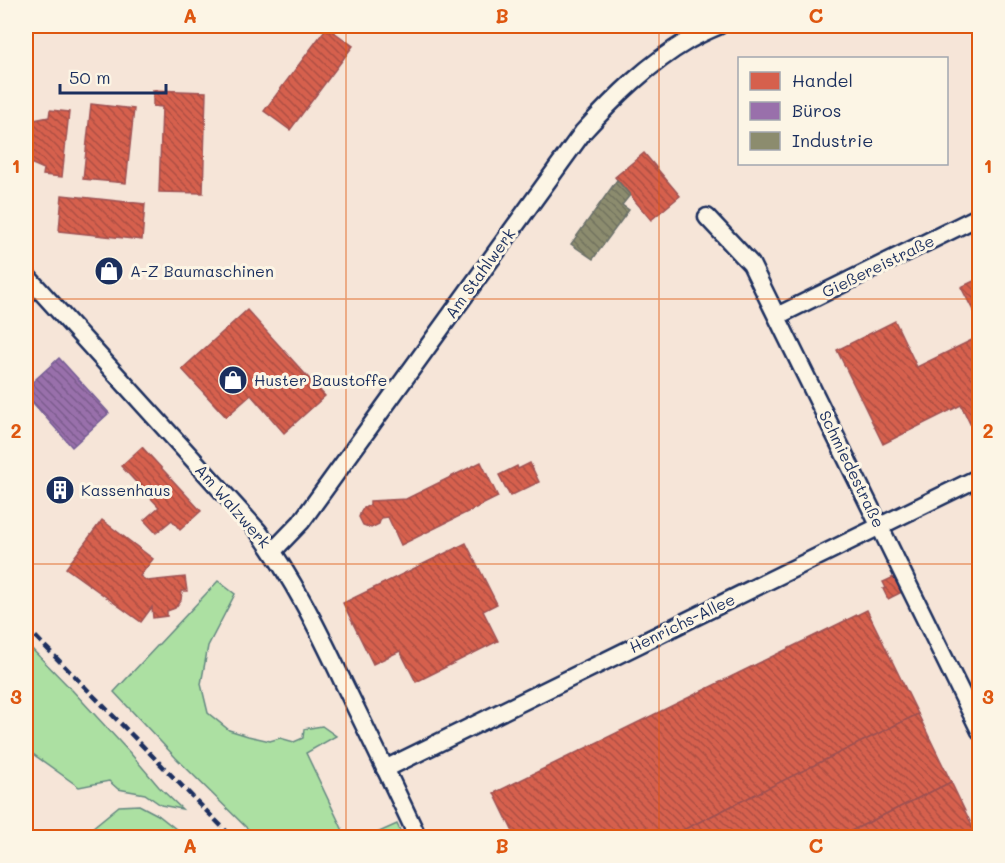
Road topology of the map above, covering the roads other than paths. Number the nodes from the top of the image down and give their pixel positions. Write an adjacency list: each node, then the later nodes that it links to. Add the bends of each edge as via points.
1 (718, 26): 8 (street, Am Stahlwerk, via 653,65 612,100 583,132 301,522)
2 (980, 216): 5 (street, Gießereistraße)
3 (707, 217): 5 (street, Schmiedestraße, via 751,264)
4 (26, 275): 8 (street, Am Walzwerk)
5 (777, 316): 7 (street, Schmiedestraße)
6 (980, 477): 7 (street, Henrichs-Allee)
7 (879, 526): 9 (street, Schmiedestraße); 10 (street, Henrichs-Allee)
8 (273, 551): 10 (street, Am Walzwerk, via 302,599)
9 (980, 731)
10 (385, 769): 11 (street, Am Walzwerk)
11 (418, 837)

